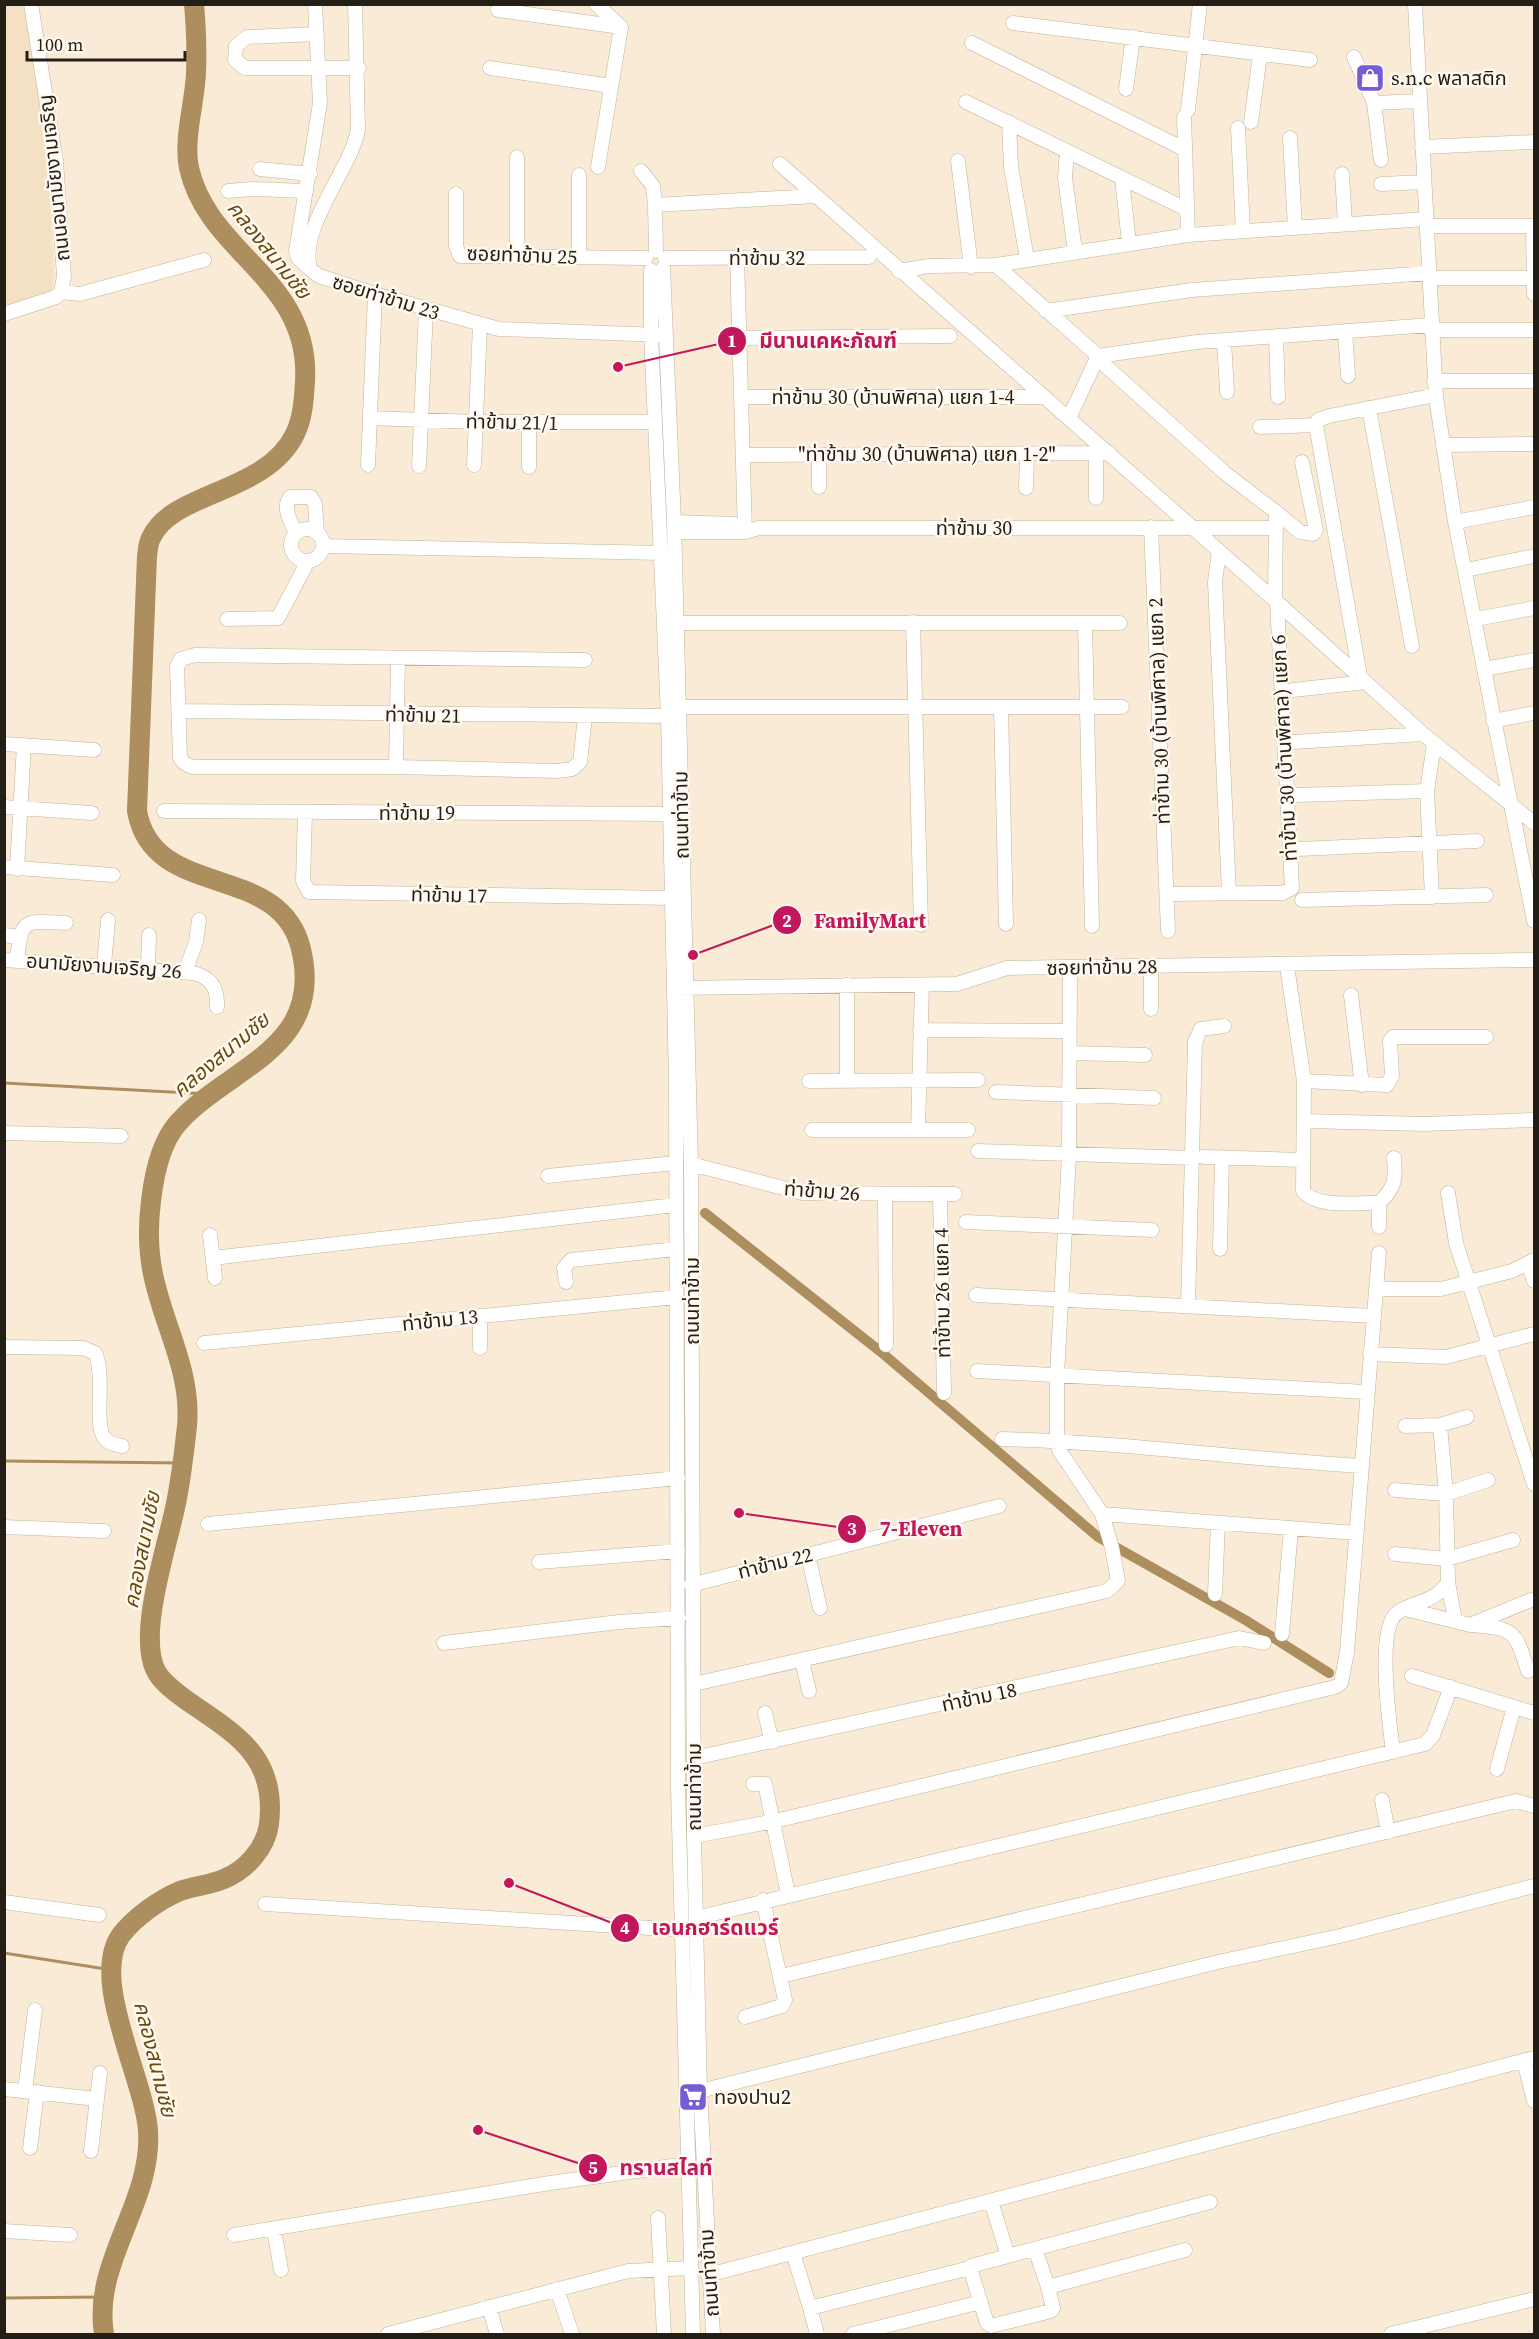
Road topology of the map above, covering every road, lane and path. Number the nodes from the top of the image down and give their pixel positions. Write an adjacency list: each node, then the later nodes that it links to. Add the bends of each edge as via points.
1 (31, 4): 74 (street, ถนนอนามัยงามเจริญ, via 56,160 64,264)
2 (315, 4): 11 (street)
3 (355, 4): 19 (street, ซอยท่าข้าม 23)
4 (596, 4): 10 (street)
5 (1200, 4): 14 (street)
6 (1415, 4): 23 (street)
7 (526, 9): 8 (street); 10 (street)
8 (498, 10)
9 (1013, 23): 12 (street)
10 (621, 27): 21 (street)
11 (317, 34): 18 (street); 18 (street, via 247,37 236,46 235,60 244,68)
12 (1132, 37): 14 (street); 22 (street)
13 (972, 43): 32 (street)
14 (1197, 45): 15 (street); 32 (street)
15 (1260, 54): 17 (street); 27 (street)
16 (1354, 57): 25 (street)
17 (1310, 60)
18 (320, 68): 19 (street); 41 (street, via 319,112)
19 (359, 68): 70 (street, ซอยท่าข้าม 23, via 356,143 328,194 307,258)
20 (490, 68): 21 (street)
21 (611, 86): 38 (street)
22 (1126, 89)
23 (1420, 101): 25 (street); 31 (street)
24 (966, 102): 26 (street)
25 (1374, 103): 35 (street)
26 (1010, 122): 33 (street); 65 (street, via 1010,159)
27 (1251, 122)
28 (1238, 128): 57 (street)
29 (1290, 138): 56 (street)
30 (1534, 142): 31 (street)
31 (1422, 147): 45 (street)
32 (1184, 150): 52 (street)
33 (1067, 151): 44 (street); 60 (street, via 1065,178)
34 (518, 157): 61 (street)
35 (1380, 160)
36 (958, 161): 69 (street)
37 (780, 164): 50 (street)
38 (598, 167)
39 (260, 169): 41 (street)
40 (641, 171): 51 (street, via 653,186)
41 (310, 174): 48 (street)
42 (1342, 174): 54 (street)
43 (579, 175): 62 (street)
44 (1122, 178): 52 (street); 59 (street)
45 (1424, 182): 46 (street); 53 (street)
46 (1381, 184)
47 (228, 191): 48 (street)
48 (306, 191): 70 (street, via 296,251)
49 (456, 194): 61 (street, ซอยท่าข้าม 25, via 456,246 460,255)
50 (815, 196): 51 (street); 71 (street)
51 (654, 205): 67 (street)
52 (1186, 209): 58 (street)
53 (1426, 223): 54 (street); 55 (street); 72 (street)
54 (1345, 224): 56 (street)
55 (1534, 226): 73 (street)
56 (1296, 227): 57 (street)
57 (1243, 231): 58 (street)
58 (1188, 235): 59 (street)
59 (1129, 243): 60 (street)
60 (1075, 250): 65 (street)
61 (517, 257): 62 (street, ซอยท่าข้าม 25)
62 (579, 257): 67 (street, ซอยท่าข้าม 25)
63 (869, 257): 64 (street, ท่าข้าม 32)
64 (738, 258): 67 (street, ท่าข้าม 32); 88 (street)
65 (1027, 259): 68 (street)
66 (204, 260): 74 (street, via 80,294)
67 (656, 261): 84 (street, ถนนท่าข้าม); 85 (street, ถนนท่าข้าม)
68 (996, 265): 69 (street); 78 (street)
69 (971, 267): 71 (street, via 929,266)
70 (309, 269): 75 (street, ซอยท่าข้าม 23, via 319,276)
71 (899, 271): 96 (street)
72 (1429, 275): 73 (street); 78 (street, via 1192,290); 81 (street)
73 (1534, 279): 76 (street)
74 (61, 292): 79 (street, via 49,300)
75 (375, 294): 77 (street, ซอยท่าข้าม 23); 99 (street)
76 (1534, 294)
77 (426, 310): 80 (street, ซอยท่าข้าม 23); 101 (street)
78 (1046, 311): 90 (street)
79 (4, 314)
80 (480, 325): 84 (street, ซอยท่าข้าม 23, via 513,331); 102 (street)
81 (1431, 327): 82 (street); 83 (street); 93 (street)
82 (1534, 330)
83 (1345, 331): 87 (street); 91 (street)
84 (651, 333): 85 (street, ซอยท่าข้าม 23); 103 (street, ถนนท่าข้าม)
85 (667, 336): 125 (street, ถนนท่าข้าม)
86 (950, 336): 88 (street)
87 (1276, 336): 89 (street); 97 (street)
88 (741, 338): 95 (street)
89 (1224, 340): 90 (street); 94 (street)
90 (1098, 358): 100 (street); 122 (street, via 1225,473)
91 (1348, 376)
92 (1534, 381): 93 (street)
93 (1435, 388): 98 (street); 108 (street)
94 (1227, 392)
95 (743, 397): 96 (street, ท่าข้าม 30 (บ้านพิศาล) แยก 1-4); 111 (street)
96 (1042, 397): 100 (street)
97 (1278, 397)
98 (1369, 408): 105 (street, via 1322,418); 145 (street)
99 (370, 418): 101 (street, ท่าข้าม 21/1); 114 (street)
100 (1068, 418): 109 (street)
101 (421, 420): 102 (street, ท่าข้าม 21/1); 116 (street)
102 (476, 422): 104 (street, ท่าข้าม 21/1); 115 (street)
103 (654, 422): 104 (street, ท่าข้าม 21/1); 133 (street, ถนนท่าข้าม)
104 (528, 423): 117 (street)
105 (1316, 425): 106 (street); 150 (street)
106 (1260, 427)
107 (1534, 444): 108 (street)
108 (1443, 445): 123 (street)
109 (1102, 453): 110 (street, "ท่าข้าม 30 (บ้านพิศาล) แยก 1-2"); 120 (street); 124 (street)
110 (1027, 454): 112 (street, "ท่าข้าม 30 (บ้านพิศาล) แยก 1-2"); 119 (street)
111 (744, 455): 112 (street, "ท่าข้าม 30 (บ้านพิศาล) แยก 1-2"); 127 (street)
112 (819, 455): 118 (street)
113 (1302, 462): 122 (street, via 1316,530 1306,534)
114 (368, 465)
115 (474, 465)
116 (419, 466)
117 (529, 467)
118 (819, 487)
119 (1026, 488)
120 (1096, 498)
121 (1534, 507): 123 (street)
122 (1276, 512): 128 (street, ท่าข้าม 30 (บ้านพิศาล) แยก 6)
123 (1455, 522): 136 (street)
124 (1190, 526): 126 (street, ท่าข้าม 30); 128 (street, ท่าข้าม 30); 132 (street)
125 (674, 527): 127 (street, ท่าข้าม 30); 142 (street, ถนนท่าข้าม)
126 (1151, 527): 127 (street, ท่าข้าม 30); 187 (street, ท่าข้าม 30 (บ้านพิศาล) แยก 2)
127 (745, 528)
128 (1276, 528): 137 (street, ท่าข้าม 30 (บ้านพิศาล) แยก 6)
129 (317, 532): 130 (street, via 309,529); 130 (street, via 315,504 305,496 290,497 286,502); 131 (street)
130 (296, 533): 135 (street, via 291,543 293,554)
131 (323, 546): 133 (street); 135 (street, via 317,558)
132 (1219, 551): 137 (street); 185 (street, via 1215,582)
133 (662, 553): 160 (street, ถนนท่าข้าม)
134 (1534, 556): 136 (street)
135 (308, 561): 140 (street, via 278,618)
136 (1466, 570): 139 (street)
137 (1276, 601): 150 (street); 185 (street, ท่าข้าม 30 (บ้านพิศาล) แยก 6, via 1292,888)
138 (1534, 608): 139 (street)
139 (1476, 619): 149 (street)
140 (227, 620)
141 (913, 622): 142 (street); 143 (street); 154 (street)
142 (677, 623): 153 (street, ถนนท่าข้าม)
143 (1085, 623): 144 (street); 155 (street)
144 (1120, 623)
145 (1412, 646)
146 (398, 659): 147 (street); 157 (street, via 188,656 177,667); 159 (street)
147 (585, 660)
148 (1534, 660): 149 (street)
149 (1484, 669): 162 (street)
150 (1363, 679): 151 (street); 163 (street)
151 (1293, 690)
152 (1001, 706): 154 (street); 155 (street); 196 (street)
153 (680, 707): 154 (street); 213 (street, ถนนท่าข้าม)
154 (916, 707): 197 (street)
155 (1086, 707): 156 (street); 198 (street)
156 (1122, 707)
157 (179, 711): 159 (street, ท่าข้าม 21); 169 (street, via 180,758 192,767)
158 (1534, 713): 162 (street)
159 (398, 714): 161 (street, ท่าข้าม 21); 169 (street)
160 (668, 716): 161 (street, ท่าข้าม 21); 178 (street, ถนนท่าข้าม)
161 (585, 717): 169 (street, via 580,762 572,769)
162 (1493, 721): 172 (street)
163 (1423, 734): 164 (street); 166 (street)
164 (1293, 742)
165 (4, 744): 167 (street)
166 (1434, 744): 170 (street); 172 (street)
167 (24, 745): 168 (street); 174 (street)
168 (94, 750)
169 (396, 767)
170 (1427, 791): 171 (street); 181 (street)
171 (1297, 795)
172 (1512, 804): 179 (street); 186 (street)
173 (4, 807): 174 (street)
174 (21, 809): 176 (street); 183 (street)
175 (164, 811): 177 (street, ท่าข้าม 19)
176 (92, 813)
177 (305, 813): 178 (street, ท่าข้าม 19); 190 (street, ท่าข้าม 17, via 303,881 309,892)
178 (669, 814): 190 (street, ถนนท่าข้าม)
179 (1534, 823)
180 (1477, 841): 181 (street)
181 (1429, 845): 182 (street); 189 (street)
182 (1299, 849)
183 (11, 868): 184 (street)
184 (113, 875)
185 (1229, 893): 187 (street)
186 (1532, 893): 194 (street)
187 (1167, 894): 199 (street, ท่าข้าม 30 (บ้านพิศาล) แยก 2)
188 (1486, 895): 189 (street)
189 (1432, 897): 191 (street)
190 (671, 898): 213 (street, ถนนท่าข้าม)
191 (1302, 900)
192 (108, 920): 205 (street)
193 (199, 920): 210 (street)
194 (1534, 921)
195 (66, 922): 202 (street, via 30,922)
196 (1006, 924)
197 (921, 925)
198 (1092, 926)
199 (1168, 931)
200 (4, 935): 202 (street)
201 (149, 935): 208 (street)
202 (20, 937): 203 (street)
203 (11, 960): 205 (street, อนามัยงามเจริญ 26)
204 (1534, 960): 206 (street, ซอยท่าข้าม 28)
205 (104, 965): 208 (street, อนามัยงามเจริญ 26)
206 (1287, 966): 207 (street, ซอยท่าข้าม 28); 227 (street)
207 (1151, 967): 209 (street, ซอยท่าข้าม 28); 216 (street)
208 (148, 968): 210 (street, อนามัยงามเจริญ 26)
209 (1070, 968): 211 (street, ซอยท่าข้าม 28, via 1006,968 957,984); 219 (street)
210 (185, 972): 215 (street, อนามัยงามเจริญ 26, via 204,975 213,984 218,995)
211 (922, 985): 212 (street, ซอยท่าข้าม 28); 218 (street)
212 (847, 986): 213 (street, ซอยท่าข้าม 28); 224 (street)
213 (679, 988): 245 (street, ถนนท่าข้าม); 246 (street, ถนนท่าข้าม)
214 (1351, 995): 228 (street)
215 (217, 1007)
216 (1151, 1009)
217 (1224, 1026): 241 (street, via 1202,1029 1195,1042)
218 (920, 1030): 219 (street); 223 (street)
219 (1070, 1032): 221 (street)
220 (1486, 1037): 228 (street, via 1394,1037 1390,1041 1390,1082)
221 (1070, 1053): 222 (street); 230 (street)
222 (1145, 1055)
223 (920, 1079): 224 (street); 225 (street); 235 (street)
224 (847, 1080): 226 (street)
225 (978, 1080)
226 (809, 1081)
227 (1304, 1082): 228 (street); 233 (street)
228 (1362, 1085)
229 (996, 1092): 230 (street)
230 (1070, 1095): 231 (street); 240 (street)
231 (1154, 1098)
232 (1534, 1120): 233 (street, via 1424,1124)
233 (1305, 1121): 244 (street)
234 (812, 1130): 235 (street)
235 (918, 1130): 236 (street)
236 (968, 1130)
237 (4, 1133): 238 (street)
238 (121, 1136)
239 (978, 1151): 240 (street)
240 (1069, 1156): 241 (street); 255 (street)
241 (1198, 1157): 242 (street); 272 (street)
242 (1222, 1157): 244 (street); 260 (street)
243 (1394, 1158): 252 (street, via 1395,1183)
244 (1303, 1160): 252 (street, via 1303,1191 1308,1197 1319,1201)
245 (675, 1163): 247 (street); 253 (street, ถนนท่าข้าม)
246 (691, 1164): 251 (street, ท่าข้าม 26, via 802,1193); 287 (street, ถนนท่าข้าม)
247 (548, 1176)
248 (1448, 1193): 267 (street, via 1456,1243)
249 (940, 1194): 250 (street, ท่าข้าม 26); 251 (street, ท่าข้าม 26); 285 (street, ท่าข้าม 26 แยก 4)
250 (956, 1194)
251 (885, 1195): 277 (street)
252 (1379, 1203): 256 (street)
253 (675, 1205): 259 (street, ถนนท่าข้าม); 262 (street)
254 (966, 1222): 255 (street)
255 (1065, 1226): 257 (street); 271 (street)
256 (1379, 1227)
257 (1152, 1230)
258 (210, 1235): 262 (street)
259 (676, 1249): 266 (street, via 571,1260 564,1268); 270 (street, ถนนท่าข้าม)
260 (1220, 1249)
261 (1379, 1253): 268 (street)
262 (213, 1258): 264 (street)
263 (1531, 1261): 265 (street); 267 (street)
264 (215, 1278)
265 (1534, 1281)
266 (566, 1282)
267 (1469, 1284): 268 (street, via 1430,1290); 278 (street)
268 (1377, 1289): 274 (street)
269 (976, 1295): 271 (street)
270 (677, 1297): 273 (street, ท่าข้าม 13); 288 (street, ถนนท่าข้าม)
271 (1062, 1300): 272 (street); 283 (street)
272 (1188, 1306): 274 (street)
273 (480, 1316): 276 (street, ท่าข้าม 13); 280 (street)
274 (1373, 1316): 281 (street)
275 (1534, 1334): 278 (street)
276 (204, 1343)
277 (886, 1345)
278 (1489, 1345): 281 (street, via 1437,1358); 297 (street)
279 (4, 1347): 293 (street, via 77,1347 95,1353 100,1371 100,1427 111,1444)
280 (480, 1348)
281 (1370, 1354): 284 (street)
282 (977, 1371): 283 (street)
283 (1057, 1375): 284 (street); 292 (street)
284 (1366, 1392): 294 (street)
285 (944, 1393)
286 (1467, 1417): 289 (street)
287 (694, 1424): 288 (street); 315 (street, ถนนท่าข้าม)
288 (678, 1425): 295 (street, ถนนท่าข้าม)
289 (1440, 1425): 290 (street); 299 (street)
290 (1405, 1426)
291 (1002, 1439): 292 (street)
292 (1057, 1440): 294 (street); 301 (street, via 1059,1450)
293 (122, 1446)
294 (1361, 1466): 307 (street)
295 (678, 1478): 303 (street); 309 (street, ถนนท่าข้าม)
296 (1488, 1480): 299 (street)
297 (1534, 1484)
298 (1395, 1490): 299 (street)
299 (1446, 1494): 312 (street)
300 (999, 1506): 311 (street, ท่าข้าม 22)
301 (1102, 1514): 302 (street); 326 (street, via 1119,1576 1107,1591)
302 (1218, 1523): 305 (street); 316 (street)
303 (208, 1524)
304 (4, 1527): 306 (street)
305 (1291, 1529): 307 (street); 323 (street)
306 (104, 1531)
307 (1356, 1533): 342 (street, via 1347,1652 1341,1683 1335,1687)
308 (1513, 1540): 312 (street)
309 (678, 1551): 313 (street); 320 (street, ถนนท่าข้าม)
310 (1395, 1554): 312 (street)
311 (808, 1555): 315 (street, ท่าข้าม 22); 318 (street)
312 (1448, 1559): 314 (street)
313 (540, 1562)
314 (1448, 1582): 319 (street, via 1435,1596); 321 (street)
315 (691, 1585): 329 (street, ถนนท่าข้าม)
316 (1215, 1594)
317 (1531, 1599): 322 (street)
318 (820, 1608)
319 (1405, 1609): 321 (street); 336 (street, via 1391,1621 1384,1675)
320 (679, 1618): 324 (street); 352 (street, ถนนท่าข้าม, via 678,1788)
321 (1455, 1621): 322 (street)
322 (1470, 1625): 327 (street, via 1510,1632 1520,1646)
323 (1282, 1634)
324 (444, 1643)
325 (1264, 1643): 335 (street, ท่าข้าม 18, via 1239,1638)
326 (802, 1660): 329 (street); 331 (street)
327 (1528, 1671)
328 (1412, 1676): 330 (street)
329 (694, 1684): 337 (street, ถนนท่าข้าม)
330 (1451, 1687): 332 (street); 336 (street, via 1430,1740)
331 (809, 1691)
332 (1514, 1707): 334 (street); 338 (street)
333 (765, 1713): 335 (street)
334 (1534, 1713)
335 (772, 1742): 337 (street, ท่าข้าม 18)
336 (1393, 1752): 346 (street)
337 (694, 1758): 344 (street, ถนนท่าข้าม)
338 (1497, 1769)
339 (753, 1784): 342 (street, via 765,1784)
340 (1382, 1800): 343 (street)
341 (1534, 1806): 343 (street, via 1516,1801)
342 (775, 1821): 344 (street); 346 (street)
343 (1388, 1832): 353 (street)
344 (694, 1836): 351 (street, ถนนท่าข้าม)
345 (1534, 1886): 359 (street)
346 (788, 1894): 347 (street)
347 (763, 1900): 351 (street); 353 (street)
348 (4, 1902): 350 (street)
349 (265, 1904): 352 (street)
350 (99, 1916)
351 (696, 1918): 359 (street, ถนนท่าข้าม)
352 (683, 1930): 365 (street, ถนนท่าข้าม)
353 (781, 1976): 355 (street, via 785,2000 782,2006)
354 (35, 2010): 360 (street)
355 (745, 2017)
356 (1529, 2059): 362 (street); 366 (street)
357 (100, 2073): 361 (street)
358 (4, 2089): 360 (street)
359 (700, 2091): 381 (street, ถนนท่าข้าม)
360 (31, 2092): 361 (street); 363 (street)
361 (97, 2099): 364 (street)
362 (1534, 2101)
363 (30, 2148)
364 (91, 2151)
365 (687, 2164): 369 (street); 377 (street, ถนนท่าข้าม)
366 (991, 2201): 375 (street); 376 (street)
367 (1210, 2202): 373 (street)
368 (658, 2218): 380 (street)
369 (274, 2229): 372 (street); 379 (street)
370 (4, 2231): 371 (street)
371 (70, 2235)
372 (234, 2235)
373 (1035, 2249): 376 (street); 382 (street)
374 (1185, 2250): 382 (street)
375 (793, 2253): 381 (street); 387 (street)
376 (1008, 2256): 378 (street)
377 (691, 2268): 380 (street); 393 (street, ถนนท่าข้าม)
378 (970, 2268): 385 (street); 387 (street)
379 (281, 2270)
380 (663, 2270): 383 (street, via 628,2271); 392 (street)
381 (708, 2275): 394 (street, ถนนท่าข้าม)
382 (1048, 2287): 385 (street, via 1051,2311 991,2326)
383 (557, 2289): 386 (street); 391 (street)
384 (1534, 2300): 397 (street)
385 (981, 2302): 396 (street)
386 (489, 2307): 388 (street); 390 (street)
387 (810, 2308): 395 (street)
388 (424, 2330): 389 (street)
389 (388, 2334)
390 (497, 2334)
391 (572, 2334)
392 (664, 2334)
393 (693, 2334)
394 (713, 2334)
395 (817, 2334)
396 (853, 2334)
397 (1391, 2334)

